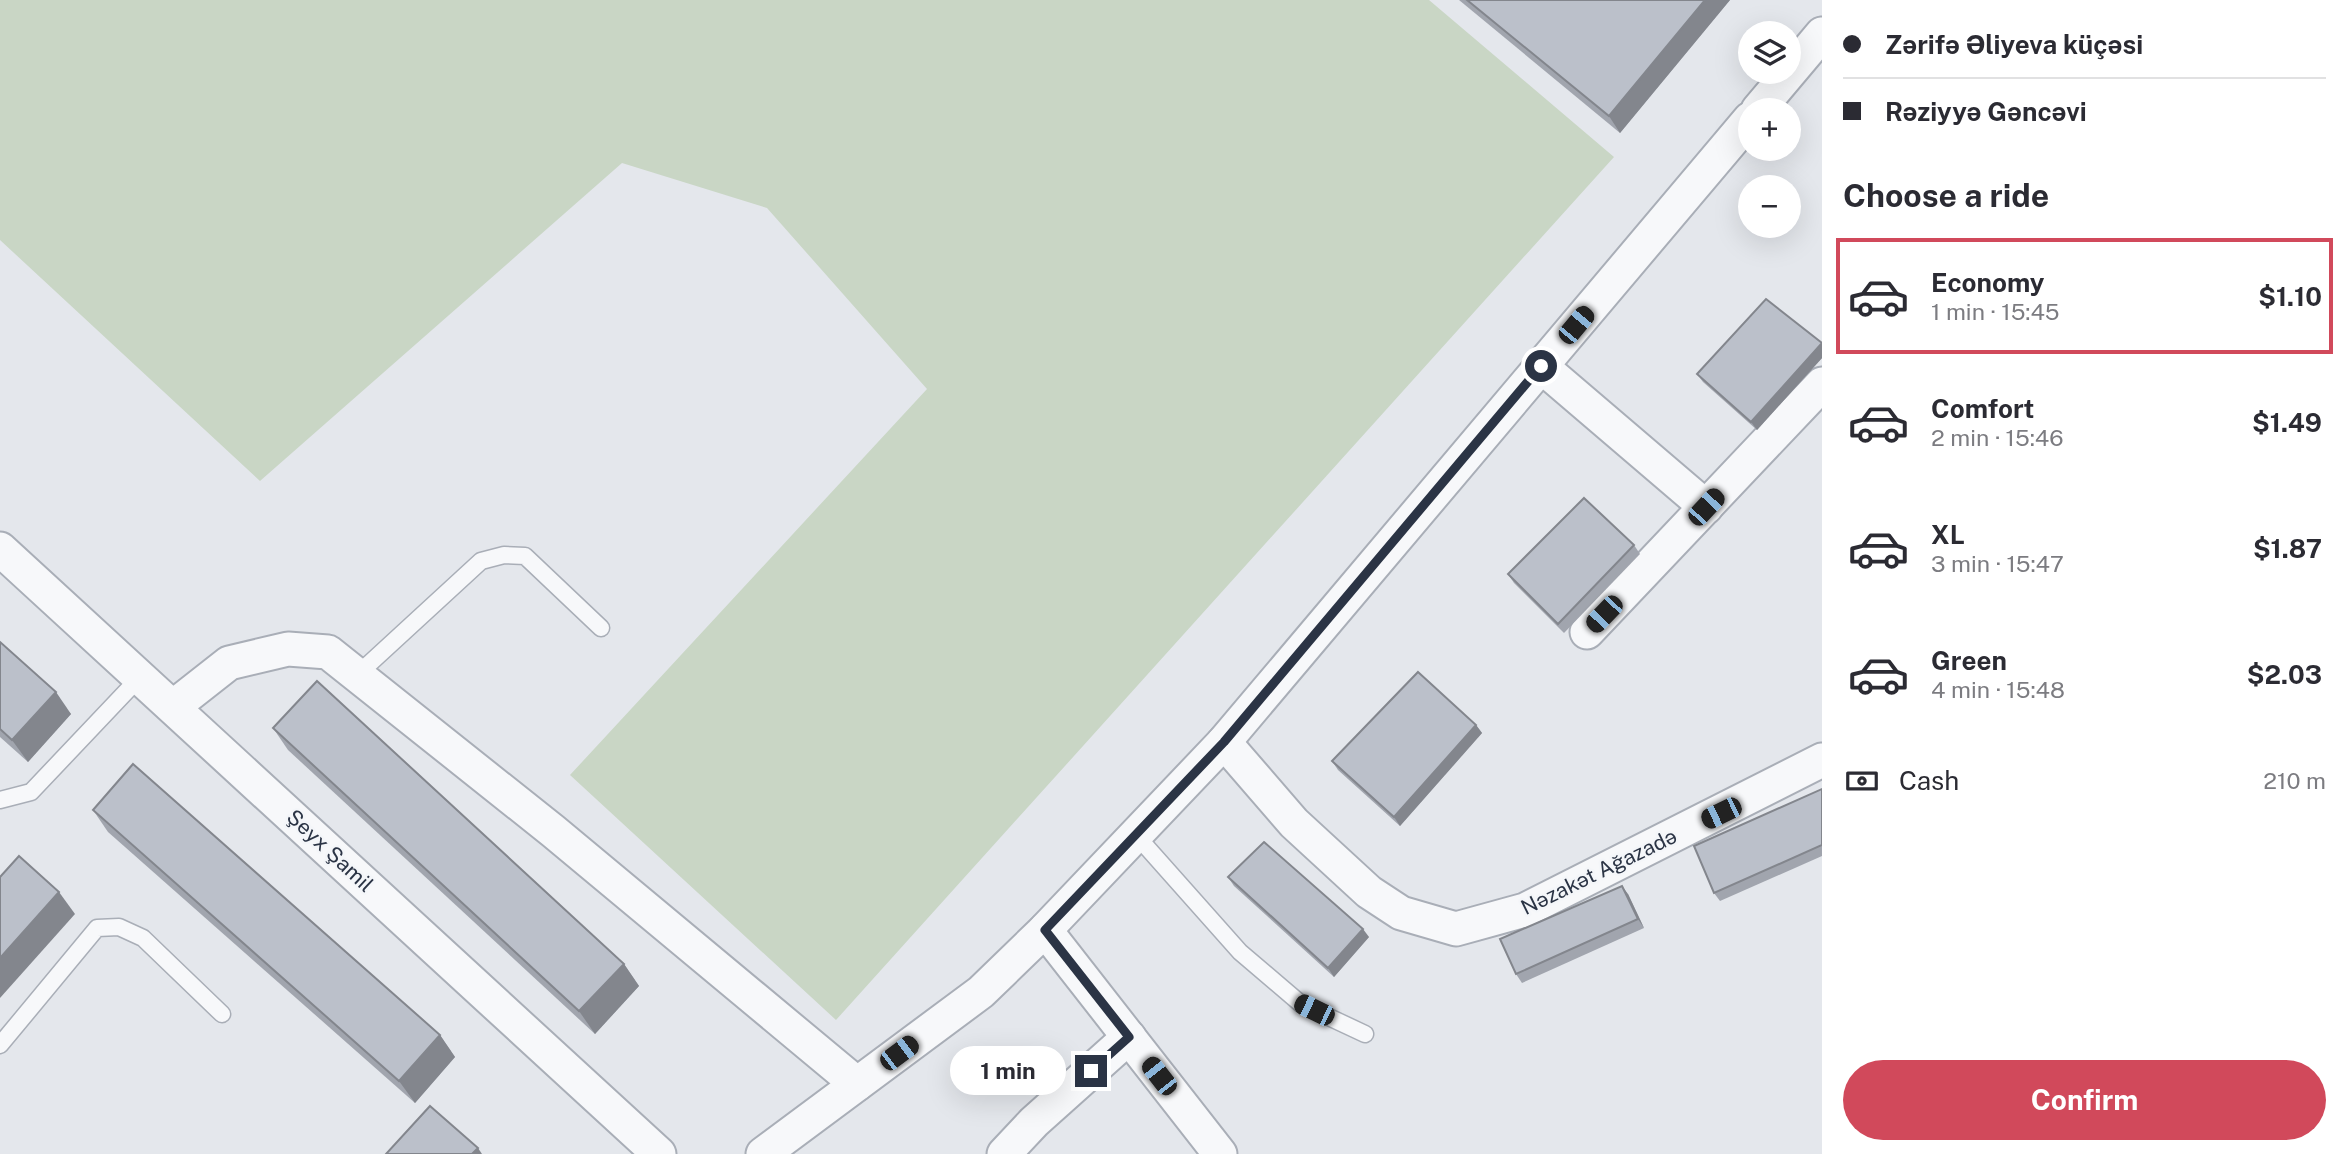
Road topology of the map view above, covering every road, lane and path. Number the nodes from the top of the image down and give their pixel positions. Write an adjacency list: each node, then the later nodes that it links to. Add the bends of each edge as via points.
1 (1822, 34): 2 (street)
2 (1768, 98)
3 (1738, 134): 4 (street)
4 (1541, 366): 6 (street); 13 (street)
5 (1822, 384): 6 (street)
6 (1706, 507): 9 (street)
7 (0, 549): 11 (street, Şeyx Şamil)
8 (601, 628): 10 (lane, via 525,556 504,555 481,561)
9 (1587, 632)
10 (357, 675): 12 (street, via 328,652 288,649 229,663); 22 (street)
11 (140, 677): 12 (street, Şeyx Şamil); 15 (lane, via 31,792)
12 (173, 707): 23 (street, Şeyx Şamil)
13 (1224, 742): 14 (street, Nəzakət Ağazadə, via 1294,823 1369,892 1401,913 1456,929 1525,910); 16 (street)
14 (1822, 760)
15 (0, 800)
16 (1136, 835): 17 (street); 19 (lane, via 1240,952 1301,1004)
17 (1045, 930): 20 (street); 22 (street, via 981,992)
18 (222, 1014): 21 (lane, via 143,938 119,927 97,928)
19 (1365, 1034)
20 (1129, 1037): 25 (street); 26 (street)
21 (0, 1045)
22 (857, 1084): 24 (street)
23 (659, 1154)
24 (763, 1154)
25 (1004, 1154)
26 (1220, 1154)

